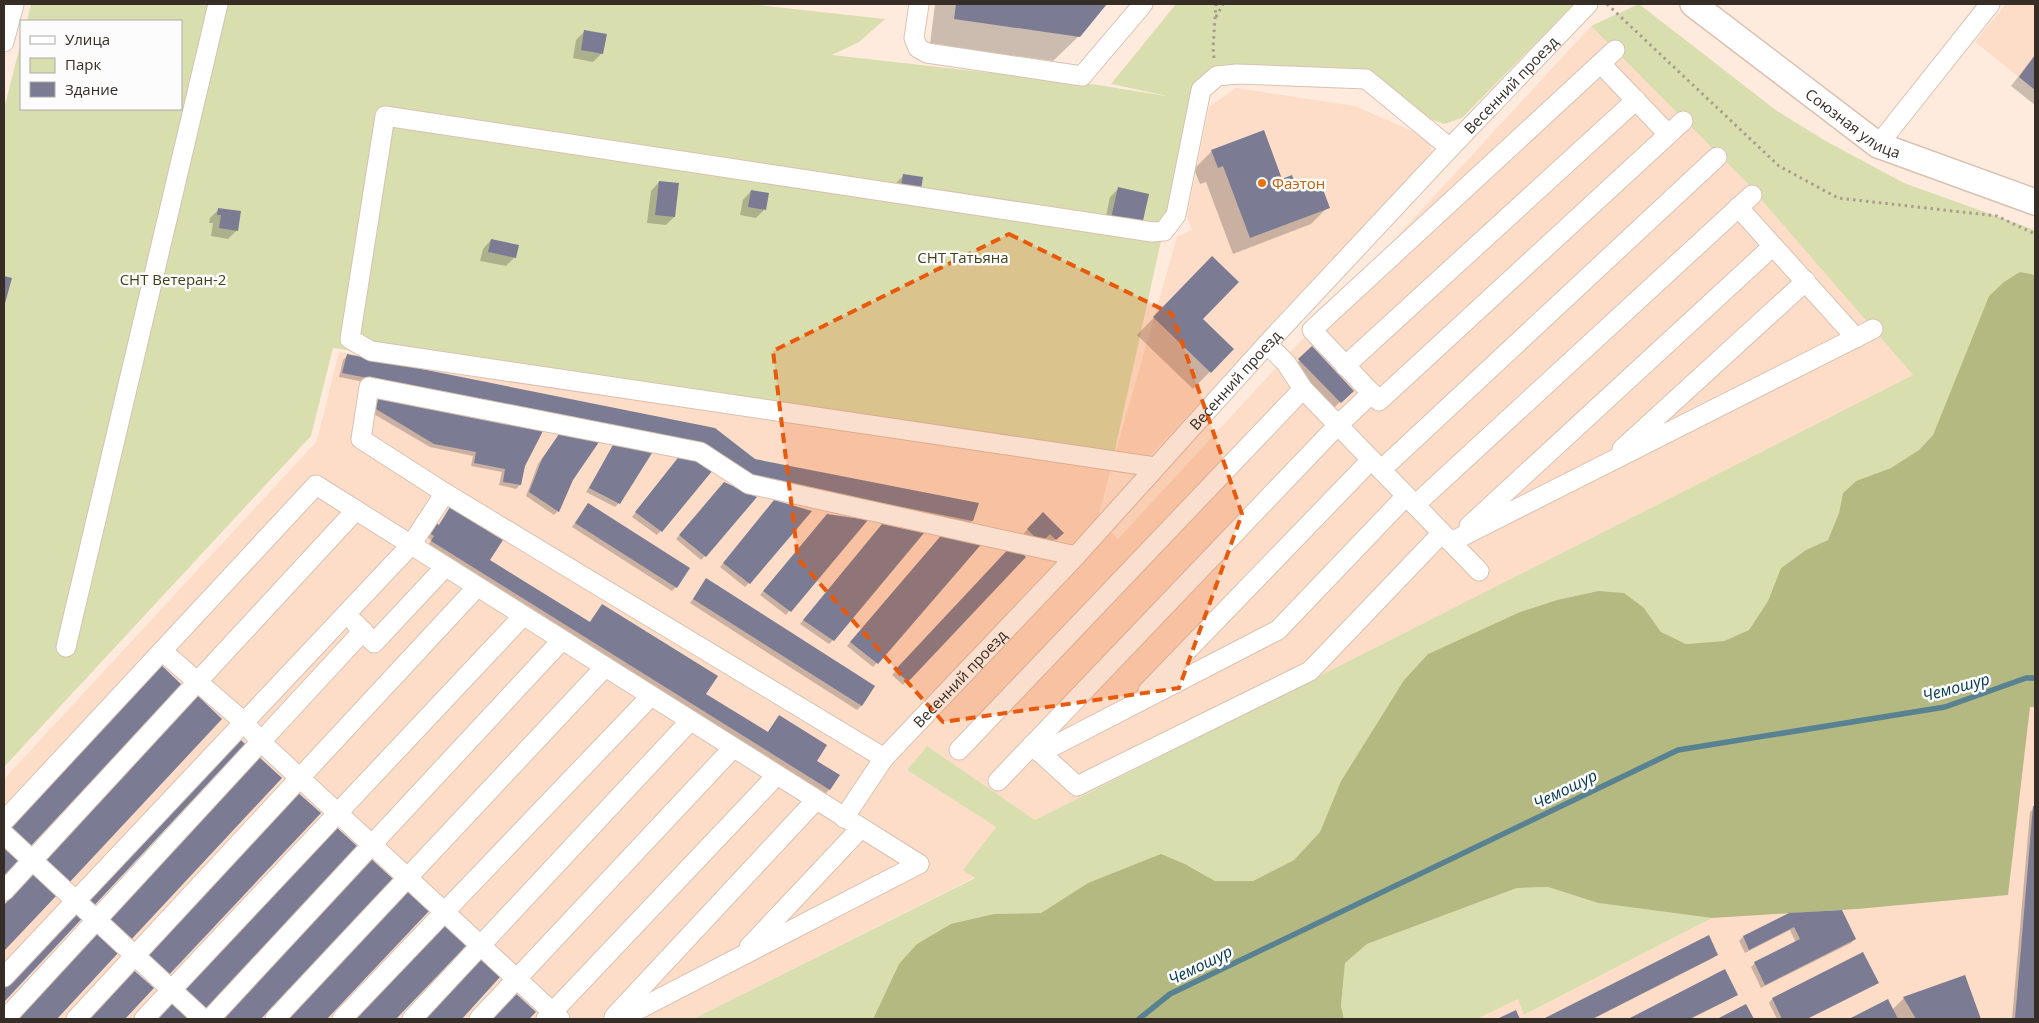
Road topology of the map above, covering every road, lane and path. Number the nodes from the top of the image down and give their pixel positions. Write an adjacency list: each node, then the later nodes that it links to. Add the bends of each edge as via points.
1 (14, 4): 12 (street)
2 (218, 4): 47 (street)
3 (919, 4): 4 (street, via 914,38 918,48 927,53 1082,76)
4 (1143, 4)
5 (1216, 4): 11 (path)
6 (1224, 4): 11 (path)
7 (1588, 4): 20 (street, Весенний проезд)
8 (1607, 4): 23 (path, via 1780,166 1838,198 1997,216)
9 (1693, 4): 19 (main road, Союзная улица)
10 (1990, 4): 19 (street)
11 (1215, 17): 15 (path, via 1213,48)
12 (4, 42)
13 (1615, 50): 14 (street)
14 (1601, 64): 16 (street); 27 (street, via 1312,330)
15 (1217, 76): 20 (street, via 1366,79); 33 (street, via 1202,90 1176,215 1164,231 1152,232 385,116 350,339 371,351)
16 (1636, 100): 18 (street); 27 (street)
17 (1683, 120): 18 (street)
18 (1668, 134): 29 (street, via 1379,401)
19 (1878, 145): 22 (main road, Союзная улица)
20 (1450, 148): 26 (street, Весенний проезд)
21 (1718, 157): 32 (street)
22 (2035, 202)
23 (2035, 234)
24 (1773, 246): 25 (street); 35 (street, via 1745,201); 37 (street)
25 (1806, 282): 31 (street); 31 (street, via 1865,333)
26 (1267, 344): 28 (street, via 1286,363); 33 (street, Весенний проезд)
27 (1345, 366): 29 (street)
28 (1303, 389): 30 (street); 58 (street)
29 (1372, 393): 30 (street)
30 (1338, 425): 32 (street); 57 (street)
31 (1605, 464): 37 (street)
32 (1376, 465): 35 (street); 52 (street)
33 (1156, 468): 39 (street, Весенний проезд)
34 (445, 493): 38 (street); 39 (street, via 361,439 369,387 700,452 750,484); 59 (street)
35 (1411, 501): 37 (street); 52 (street, via 1278,630)
36 (356, 510): 38 (street); 48 (street, via 316,485); 50 (street)
37 (1447, 538): 41 (street); 57 (street, via 1310,671 1077,786)
38 (412, 544): 40 (street); 43 (street)
39 (1076, 556): 59 (street, Весенний проезд)
40 (445, 567): 42 (street); 45 (street, via 374,643)
41 (1479, 571)
42 (477, 587): 44 (street); 61 (street)
43 (347, 613): 45 (street); 54 (street)
44 (524, 616): 46 (street); 64 (street)
45 (363, 631): 55 (street)
46 (562, 640): 49 (street); 69 (street)
47 (66, 646)
48 (162, 651): 50 (street); 66 (street)
49 (605, 667): 51 (street); 71 (street)
50 (196, 683): 54 (street); 70 (street)
51 (651, 696): 53 (street); 74 (street)
52 (1137, 703): 57 (street)
53 (690, 720): 56 (street); 76 (street)
54 (244, 722): 55 (street); 73 (street)
55 (261, 742): 61 (street); 75 (street)
56 (733, 748): 60 (street); 80 (street)
57 (1036, 749): 62 (street)
58 (959, 750)
59 (884, 758): 65 (street, Весенний проезд)
60 (777, 775): 63 (street); 82 (street)
61 (300, 778): 64 (street); 77 (street)
62 (998, 781)
63 (816, 800): 65 (street); 92 (street)
64 (338, 813): 69 (street); 81 (street)
65 (844, 818): 67 (street)
66 (4, 821)
67 (861, 828): 78 (street); 78 (street, via 919,864)
68 (4, 834): 70 (street)
69 (373, 846): 71 (street); 87 (street)
70 (32, 861): 72 (street); 73 (street)
71 (408, 878): 74 (street); 88 (street)
72 (4, 892)
73 (74, 902): 75 (street); 79 (street)
74 (445, 913): 76 (street); 89 (street)
75 (96, 921): 77 (street); 83 (street)
76 (481, 946): 80 (street); 90 (street)
77 (134, 956): 81 (street); 84 (street)
78 (739, 957): 93 (street)
79 (4, 976)
80 (516, 978): 82 (street); 91 (street)
81 (171, 990): 85 (street); 86 (street)
82 (553, 1017)
83 (5, 1019)
84 (76, 1019)
85 (144, 1019)
86 (203, 1019)
87 (210, 1019)
88 (275, 1019)
89 (342, 1019)
90 (412, 1019)
91 (479, 1019)
92 (612, 1019)
93 (620, 1019)

